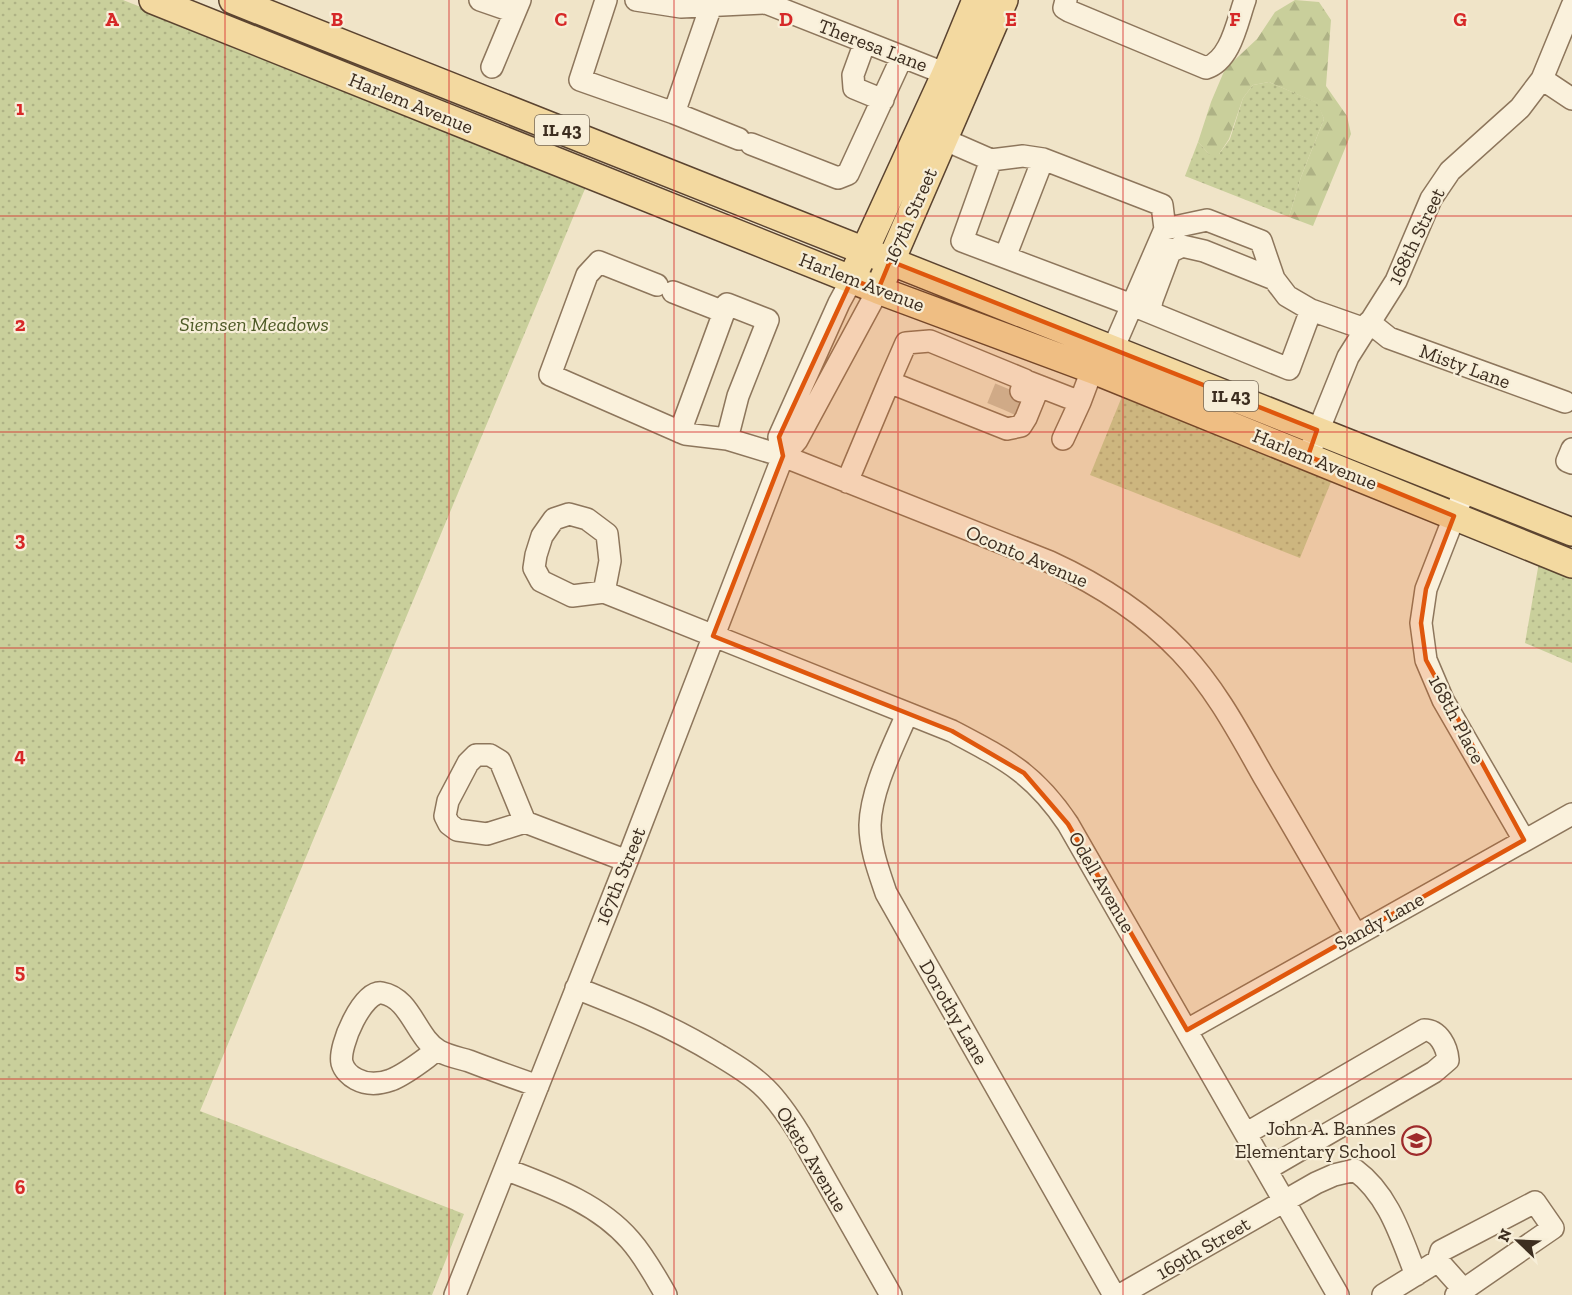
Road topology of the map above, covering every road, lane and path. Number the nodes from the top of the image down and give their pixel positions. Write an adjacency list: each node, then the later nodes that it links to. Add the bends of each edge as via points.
1 (153, 0): 29 (main road, Harlem Avenue / IL 43)
2 (233, 0): 26 (main road, Harlem Avenue / IL 43)
3 (480, 0): 11 (street)
4 (606, 0): 21 (street, via 580,81)
5 (636, 0): 12 (street, Theresa Lane, via 681,7)
6 (976, 0): 17 (main road, 167th Street)
7 (1004, 0): 17 (main road, 167th Street)
8 (1066, 0): 9 (street, via 1064,8 1069,11 1206,68 1213,66 1226,51)
9 (1245, 0)
10 (767, 2): 12 (street, Theresa Lane); 14 (street, Theresa Lane)
11 (517, 6): 16 (street)
12 (711, 6): 21 (street)
13 (1572, 6): 18 (street, 168th Street)
14 (865, 42): 15 (street, Theresa Lane); 20 (street, via 853,75 854,88)
15 (902, 57): 17 (street, Theresa Lane); 20 (street)
16 (492, 67)
17 (957, 78): 22 (main road, 167th Street); 26 (main road, 167th Street)
18 (1542, 79): 19 (street); 35 (street, 168th Street, via 1520,108 1450,171 1431,199 1396,281)
19 (1572, 99)
20 (883, 100): 21 (street, via 848,174 838,178)
21 (674, 113)
22 (944, 139): 24 (street); 28 (main road, 167th Street)
23 (1043, 159): 24 (street, via 1023,156); 25 (street, via 1162,205); 27 (street)
24 (991, 160): 27 (street, via 963,241)
25 (1165, 229): 30 (street, via 1207,220 1261,241); 32 (street)
26 (865, 251): 28 (main road, Harlem Avenue / IL 43); 29 (main road, 167th Street)
27 (1005, 257): 32 (street)
28 (890, 261): 31 (main road, 167th Street); 36 (main road, Harlem Avenue / IL 43)
29 (852, 279): 31 (main road, Harlem Avenue / IL 43); 47 (street, 167th Street, via 779,437)
30 (1274, 279): 32 (street, via 1182,246 1170,252 1152,300); 33 (street, Misty Lane, via 1287,296)
31 (878, 290): 37 (main road, Harlem Avenue / IL 43); 47 (street, 167th Street, via 796,440)
32 (1141, 309): 33 (street, via 1289,369); 36 (street)
33 (1311, 310): 35 (street, Misty Lane)
34 (724, 312): 43 (street); 43 (street, Oconto Avenue, via 599,262 586,275 550,375); 45 (street, via 727,304 768,320 738,396)
35 (1367, 326): 41 (street, Misty Lane, via 1389,338); 42 (street, 168th Street, via 1348,357)
36 (1113, 349): 42 (main road, Harlem Avenue / IL 43)
37 (1092, 370): 40 (street); 48 (main road, Harlem Avenue / IL 43)
38 (1015, 381): 39 (street, via 930,341 906,342); 39 (street, via 1026,418 1016,428 996,416); 40 (street)
39 (894, 384): 50 (street)
40 (1080, 402): 44 (street)
41 (1565, 402)
42 (1317, 430): 48 (street, 168th Street); 51 (main road, Harlem Avenue / IL 43)
43 (680, 432): 45 (street, Oconto Avenue)
44 (1063, 439)
45 (727, 440): 47 (street, Oconto Avenue)
46 (1572, 449): 49 (street, via 1567,461)
47 (783, 456): 50 (street, Oconto Avenue); 56 (street, 167th Street)
48 (1308, 456): 52 (main road, Harlem Avenue / IL 43)
49 (1572, 463)
50 (846, 482): 62 (street, Oconto Avenue, via 1069,571 1124,604 1161,633 1198,671 1224,708)
51 (1465, 489): 52 (street, 168th Place); 53 (main road, Harlem Avenue / IL 43)
52 (1454, 516): 54 (main road, Harlem Avenue / IL 43); 60 (street, 168th Place, via 1426,589 1421,623 1426,660 1443,700)
53 (1572, 532)
54 (1572, 564)
55 (604, 592): 56 (street, Odell Avenue)
56 (713, 636): 57 (street, Odell Avenue); 61 (street, 167th Street)
57 (907, 714): 64 (street, Odell Avenue, via 952,731 1003,758 1039,786 1068,824); 77 (street, Dorothy Lane, via 886,763 870,825 886,893)
58 (1572, 814): 60 (street, Sandy Lane)
59 (525, 822): 61 (street)
60 (1524, 840): 62 (street, Sandy Lane)
61 (627, 861): 63 (street, 167th Street)
62 (1356, 935): 64 (street, Sandy Lane)
63 (576, 988): 66 (street, 167th Street); 76 (street, Oketo Avenue, via 674,1029 746,1071 766,1089 799,1133)
64 (1187, 1030): 67 (street, Odell Avenue)
65 (438, 1050): 65 (street, via 403,1074 380,1083 353,1078 342,1065 341,1056 354,1020 376,993 393,997); 66 (street)
66 (538, 1086): 68 (street, 167th Street)
67 (1246, 1133): 69 (street, Odell Avenue); 69 (street, via 1424,1030 1437,1034 1448,1052 1448,1060 1434,1072)
68 (505, 1169): 74 (street, 167th Street); 75 (street, via 563,1192 610,1221 646,1260)
69 (1267, 1169): 70 (street, Odell Avenue)
70 (1285, 1201): 72 (street, 169th Street, via 1334,1175 1354,1170 1376,1190 1394,1219); 78 (street, 169th Street); 79 (street, Odell Avenue)
71 (1438, 1261): 72 (street); 73 (street); 73 (street, via 1442,1251 1535,1202 1553,1228)
72 (1416, 1275): 80 (street)
73 (1459, 1292)
74 (455, 1295)
75 (666, 1295)
76 (891, 1295)
77 (1114, 1295)
78 (1120, 1295)
79 (1338, 1295)
80 (1383, 1295)

